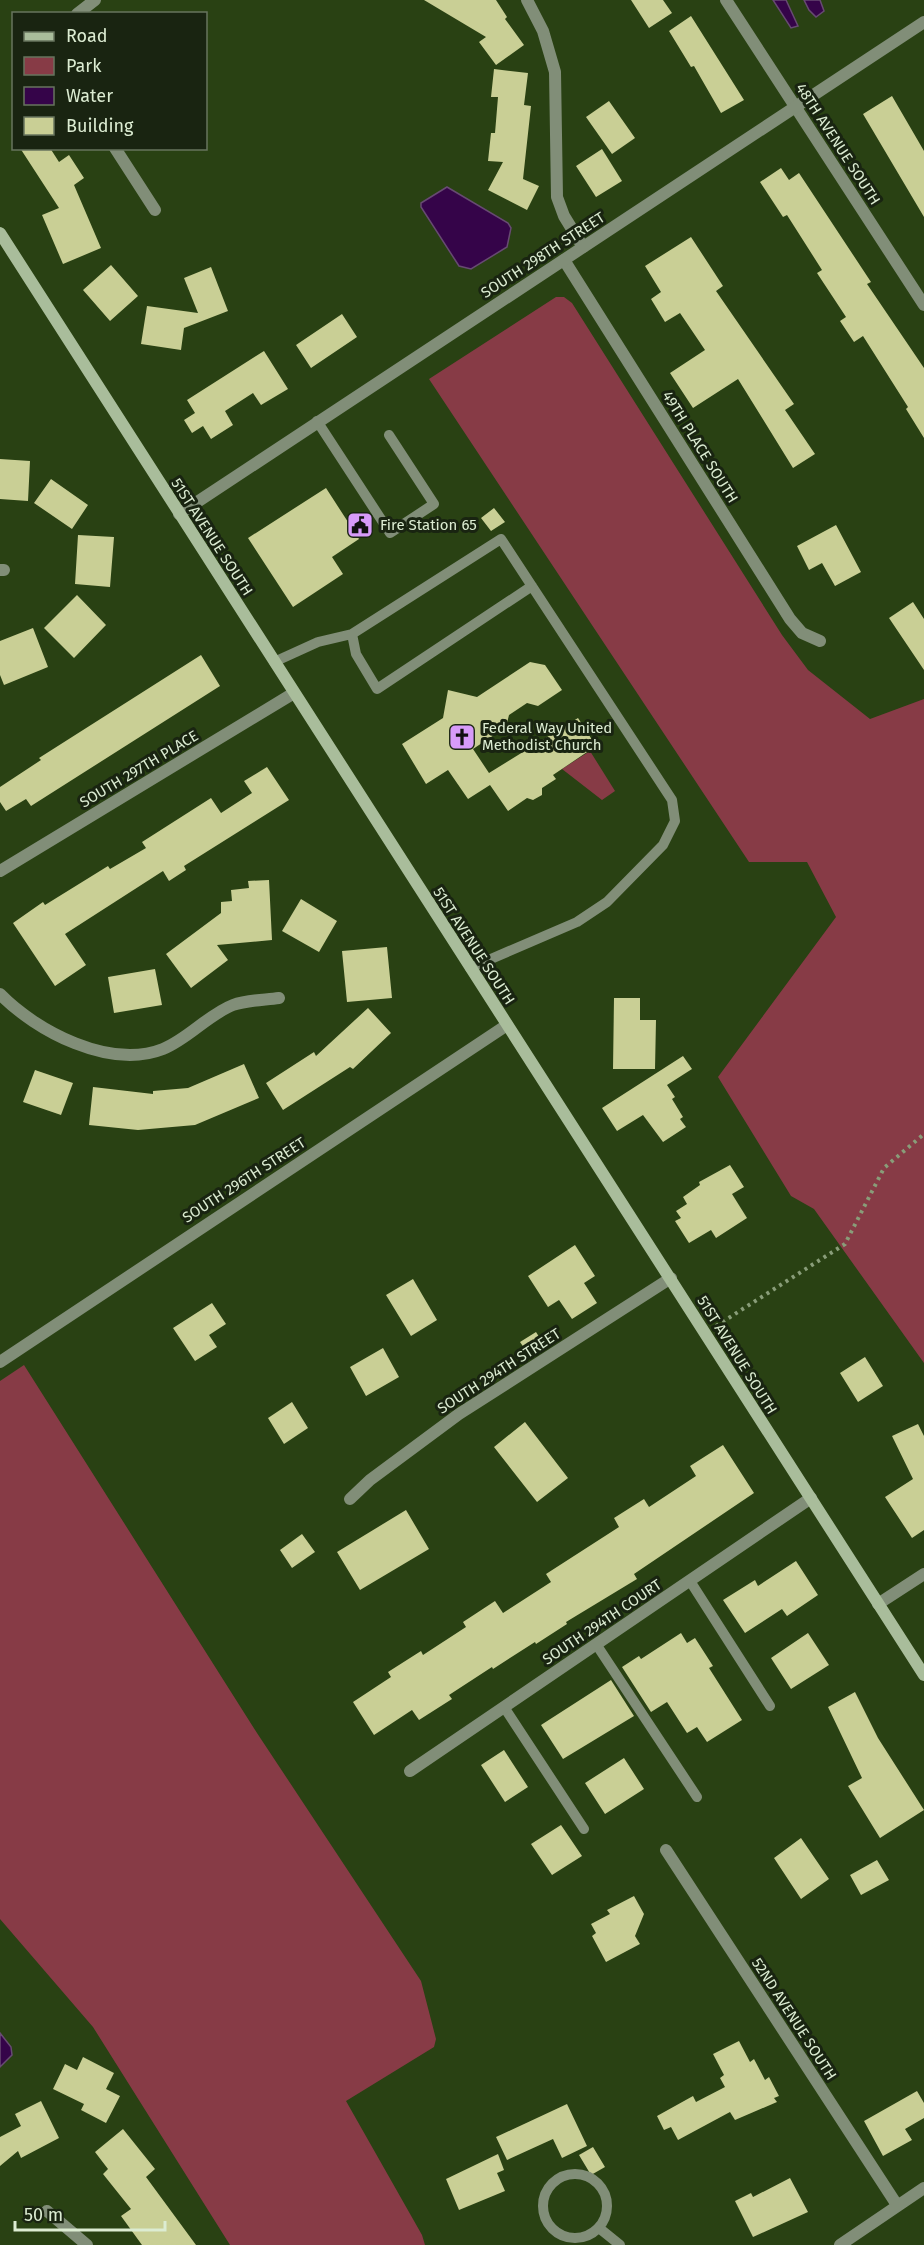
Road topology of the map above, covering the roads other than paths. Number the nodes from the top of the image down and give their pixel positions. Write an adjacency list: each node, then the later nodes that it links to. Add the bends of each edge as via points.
1 (95, 0): 4 (street)
2 (527, 0): 10 (street, via 551,51 555,72 557,197)
3 (726, 0): 6 (street, 48TH AVENUE SOUTH)
4 (80, 12)
5 (924, 22): 6 (street, SOUTH 298TH STREET)
6 (794, 105): 10 (street, SOUTH 298TH STREET); 12 (street, 48TH AVENUE SOUTH)
7 (117, 150): 8 (street)
8 (155, 210)
9 (0, 232): 15 (main road, 51ST AVENUE SOUTH)
10 (583, 247): 11 (street, SOUTH 298TH STREET)
11 (564, 260): 13 (street, SOUTH 298TH STREET); 18 (street, 49TH PLACE SOUTH, via 790,619 802,633)
12 (924, 305)
13 (317, 421): 14 (lane, via 390,533 434,504); 15 (street, SOUTH 298TH STREET)
14 (389, 435)
15 (179, 514): 19 (main road, 51ST AVENUE SOUTH)
16 (532, 586): 17 (lane, via 501,539); 17 (lane, via 377,689 356,654); 22 (lane, via 672,800 675,821 652,858 591,914)
17 (352, 634): 19 (lane, via 318,642)
18 (820, 641)
19 (274, 662): 20 (main road, 51ST AVENUE SOUTH)
20 (294, 693): 21 (street, SOUTH 297TH PLACE); 22 (main road, 51ST AVENUE SOUTH)
21 (0, 871)
22 (470, 968): 25 (main road, 51ST AVENUE SOUTH)
23 (0, 994): 24 (street, via 26,1018 60,1037 100,1050 141,1053 176,1043 232,1005)
24 (279, 998)
25 (507, 1025): 26 (main road, 51ST AVENUE SOUTH); 27 (street, SOUTH 296TH STREET)
26 (671, 1278): 28 (main road, 51ST AVENUE SOUTH); 29 (street, SOUTH 294TH STREET, via 459,1414)
27 (0, 1362)
28 (811, 1498): 31 (street, SOUTH 294TH COURT); 32 (main road, 51ST AVENUE SOUTH)
29 (350, 1499)
30 (924, 1574): 32 (street)
31 (690, 1581): 33 (street, SOUTH 294TH COURT); 35 (lane)
32 (878, 1604): 34 (main road, 51ST AVENUE SOUTH)
33 (596, 1644): 36 (street, SOUTH 294TH COURT); 38 (lane)
34 (924, 1675)
35 (770, 1706)
36 (504, 1707): 37 (street, SOUTH 294TH COURT); 39 (lane)
37 (410, 1771)
38 (697, 1797)
39 (584, 1829)
40 (666, 1850): 42 (street, 52ND AVENUE SOUTH)
41 (924, 2188): 42 (street)
42 (897, 2205): 47 (street)
43 (47, 2211): 45 (street)
44 (599, 2228): 44 (lane, via 607,2204 596,2182 573,2174 550,2185 542,2208 553,2231 577,2239); 46 (lane)
45 (87, 2245)
46 (620, 2245)
47 (840, 2245)

